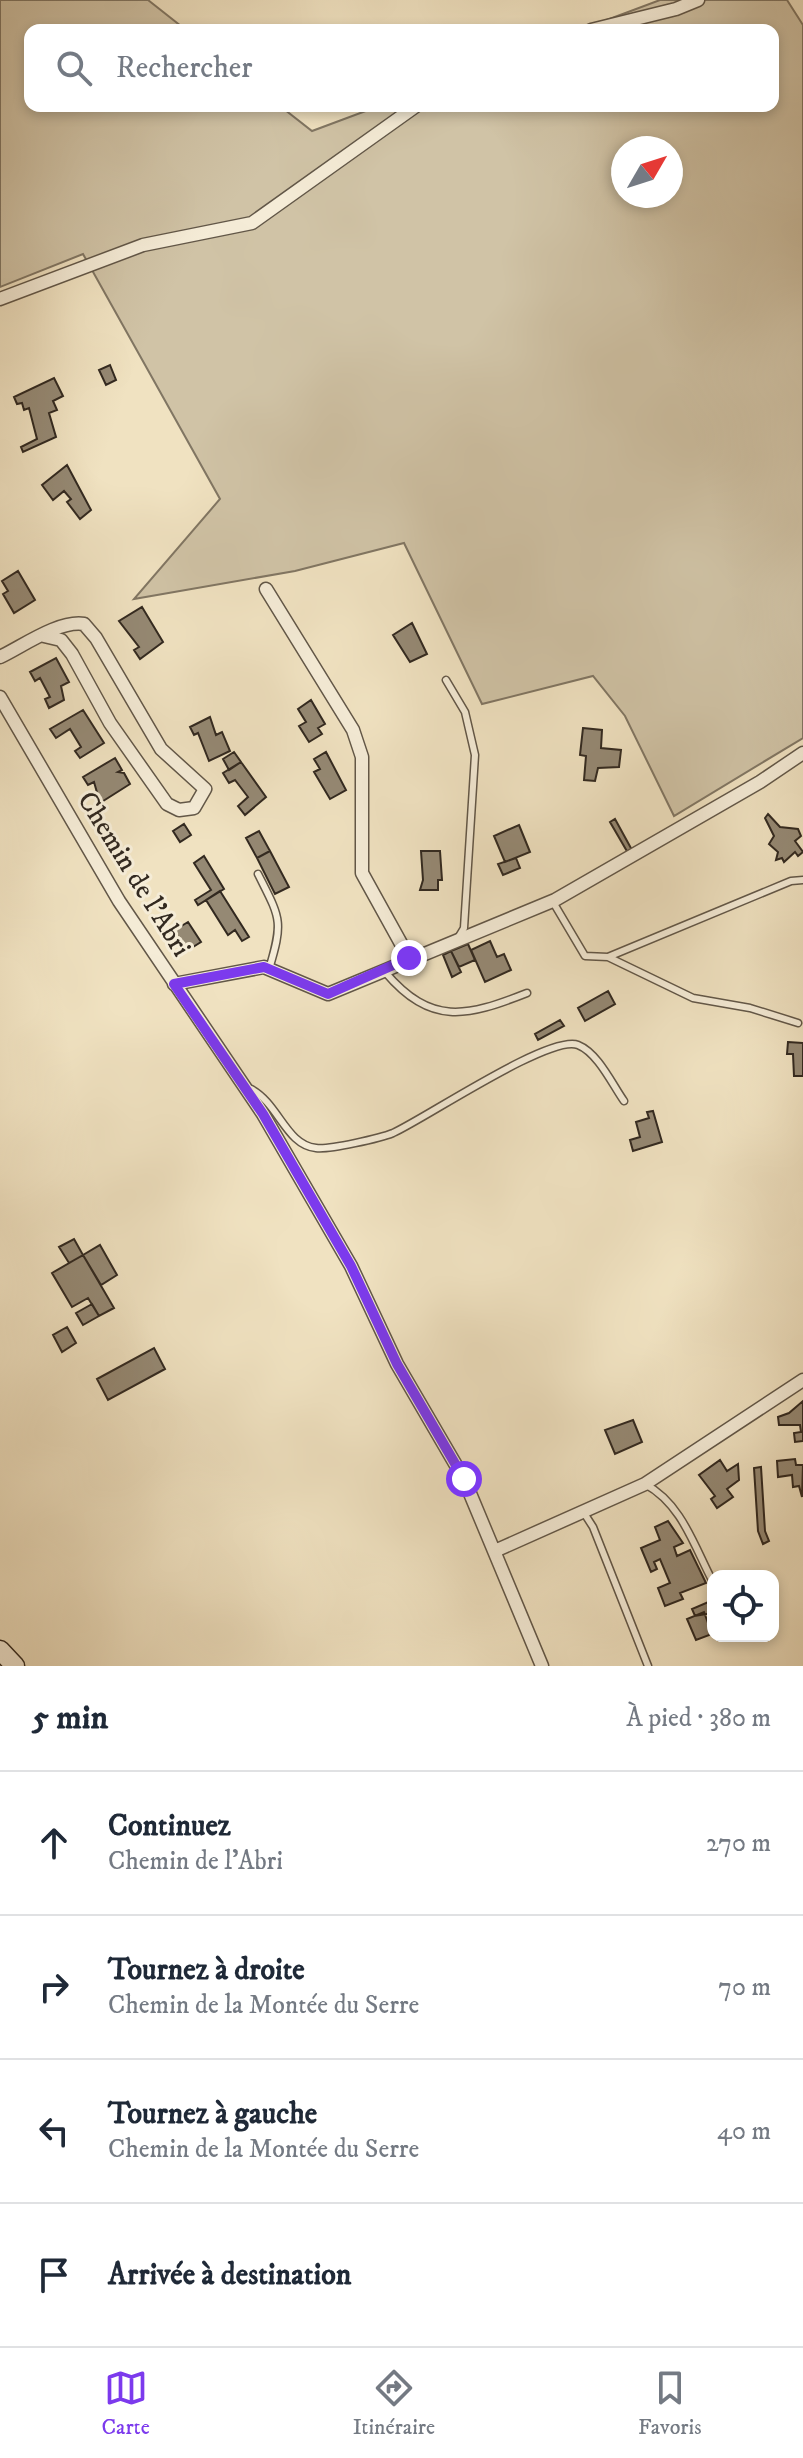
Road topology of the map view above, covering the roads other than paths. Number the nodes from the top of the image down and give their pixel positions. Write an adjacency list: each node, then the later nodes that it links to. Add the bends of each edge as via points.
1 (698, 0): 2 (street)
2 (615, 24)
3 (408, 112): 4 (street, via 252,223 143,245)
4 (0, 299)
5 (266, 589): 16 (street, via 353,730 362,757 362,873)
6 (44, 636): 6 (street, via 61,640 72,654 110,723 167,804 179,810 194,808 205,789 161,749 84,624 73,622); 7 (street)
7 (0, 657)
8 (446, 680): 14 (lane, via 465,712 475,755 464,928)
9 (0, 697): 19 (street, Chemin de l'Abri, via 119,901)
10 (803, 753): 13 (street)
11 (258, 874): 17 (lane, via 279,917)
12 (803, 880): 15 (lane)
13 (553, 901): 14 (street); 15 (lane, via 585,956)
14 (456, 941): 16 (street)
15 (608, 957): 21 (lane, via 693,998)
16 (409, 958): 18 (street)
17 (269, 969): 18 (street, via 328,994); 19 (street, via 253,967)
18 (383, 969): 20 (lane, via 406,996 425,1008 462,1013)
19 (174, 984): 22 (street, Chemin de l'Abri)
20 (527, 993)
21 (798, 1023)
22 (241, 1083): 23 (lane, via 266,1098 292,1137 318,1149 391,1134 510,1066 569,1042 593,1055); 27 (street, Chemin de l'Abri, via 351,1266)
23 (624, 1101)
24 (803, 1380): 25 (street)
25 (645, 1484): 26 (street); 28 (lane, via 675,1506)
26 (582, 1510): 27 (street); 32 (lane)
27 (497, 1550): 31 (street, Chemin de l'Abri)
28 (707, 1570)
29 (0, 1650): 30 (main road)
30 (15, 1666)
31 (542, 1666)
32 (648, 1666)

